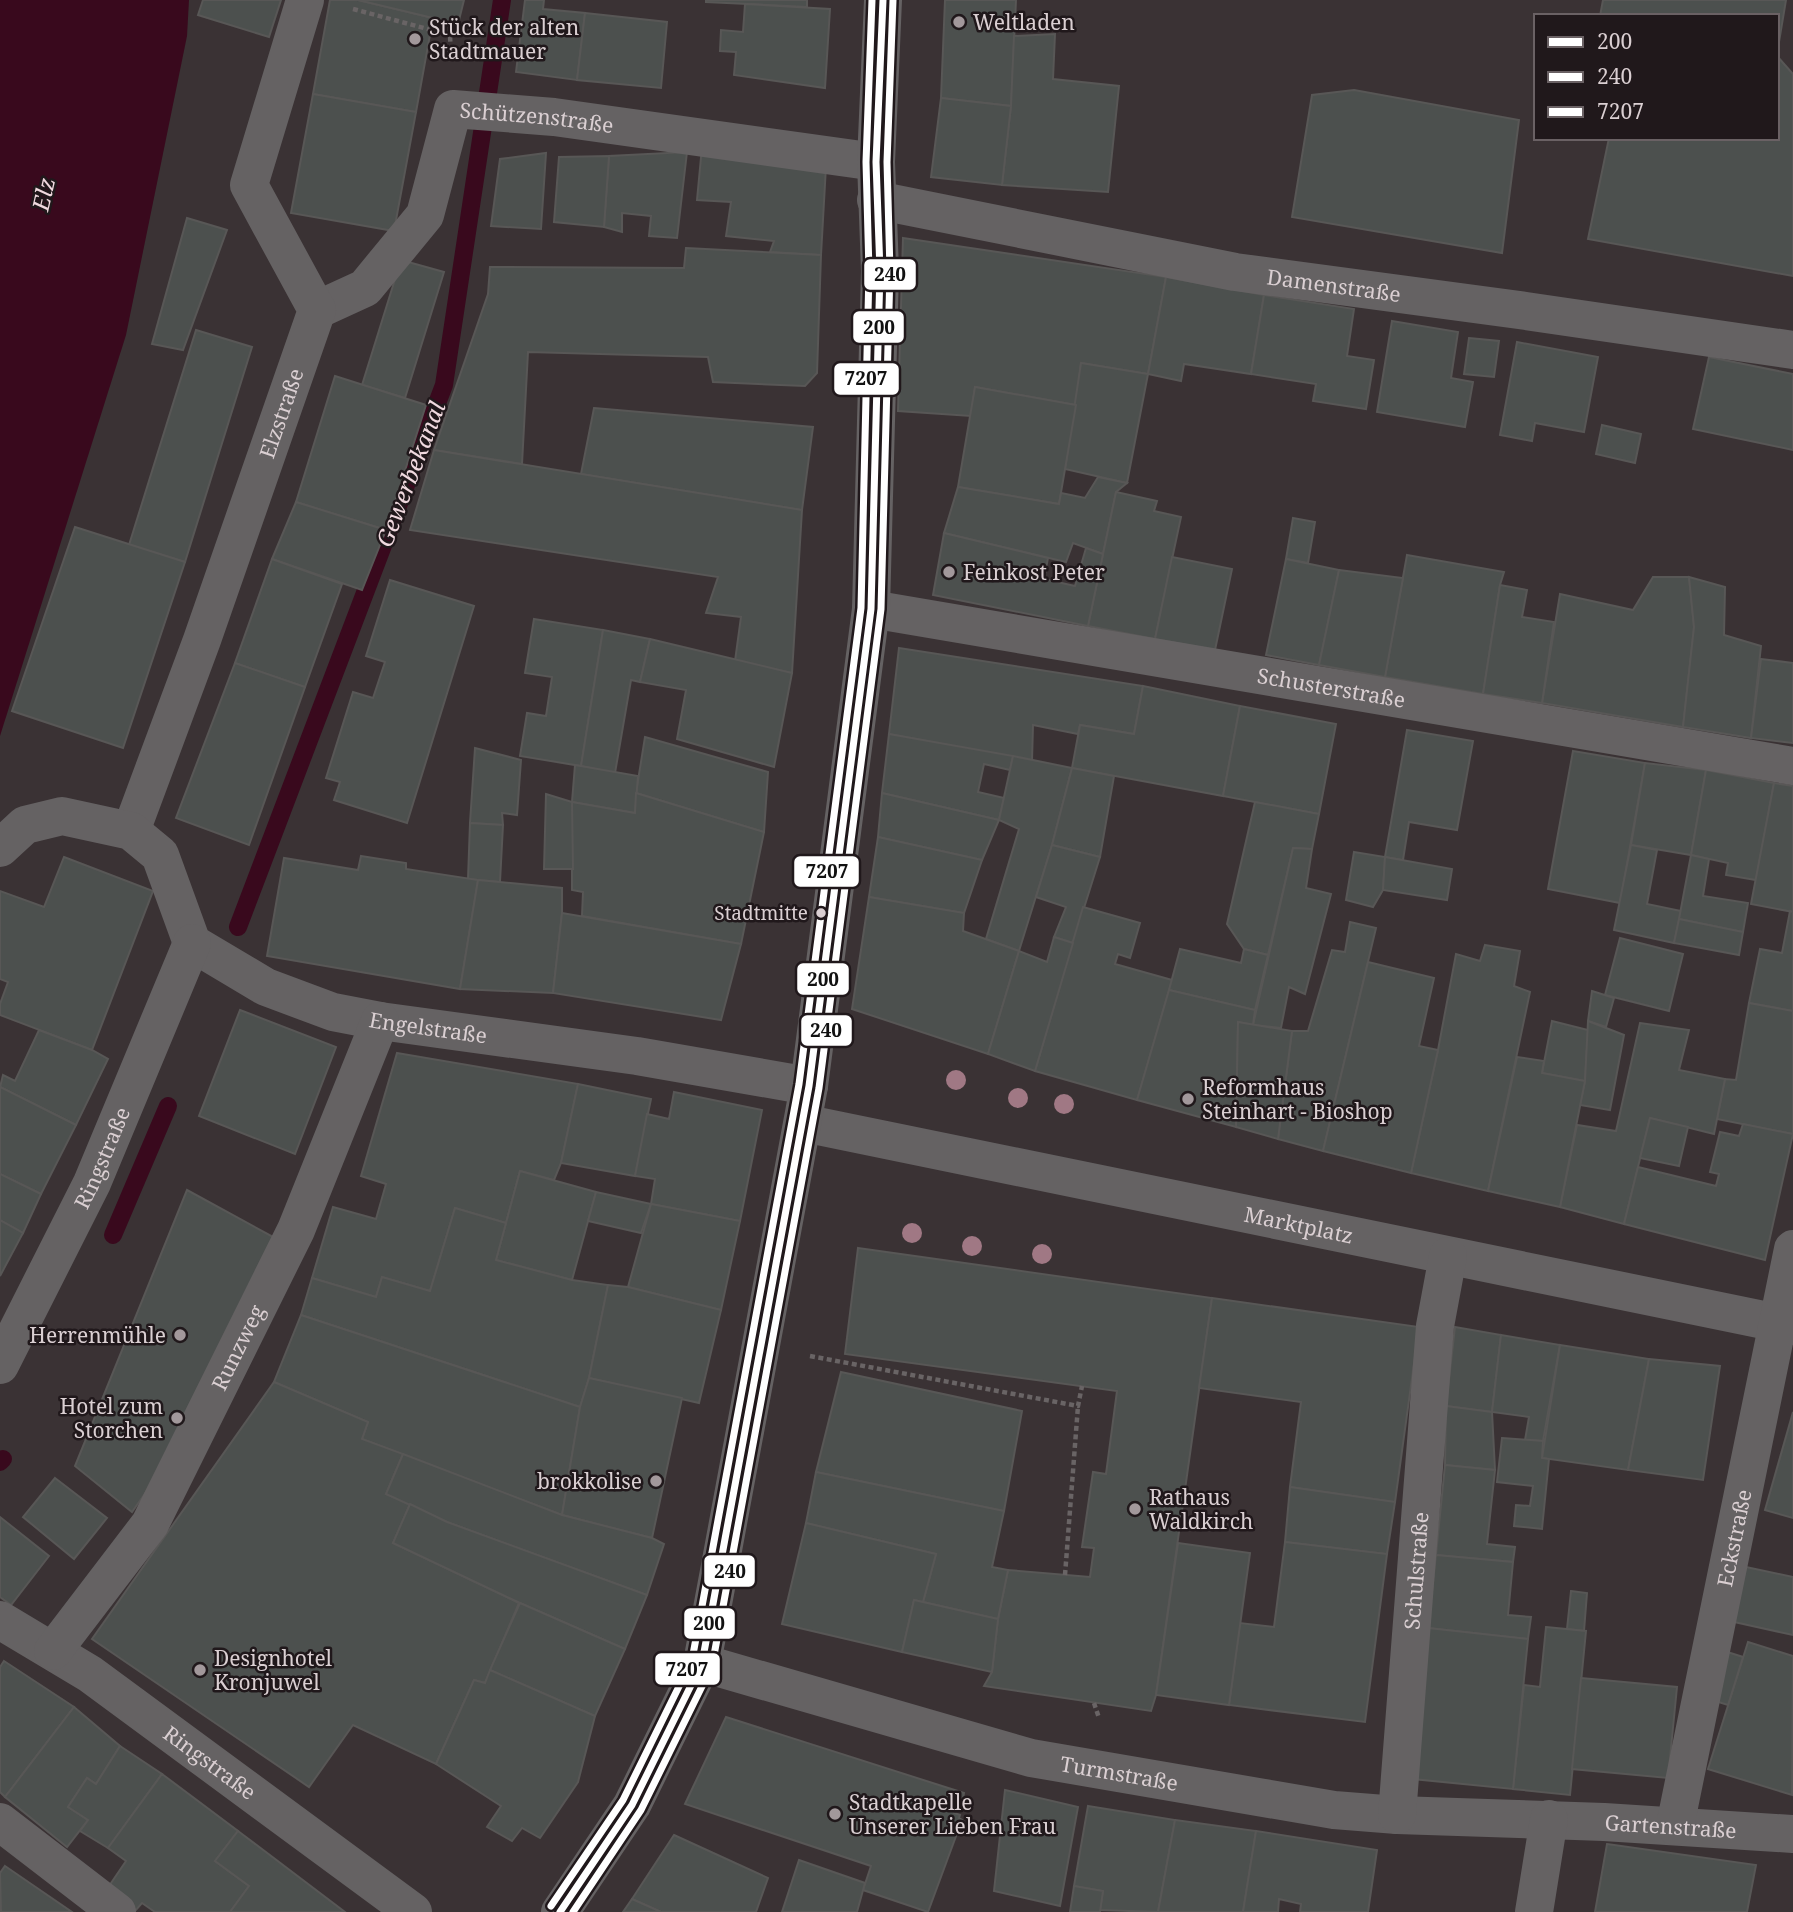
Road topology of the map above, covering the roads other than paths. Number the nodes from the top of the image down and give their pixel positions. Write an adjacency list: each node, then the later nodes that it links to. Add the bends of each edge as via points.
1 (305, 0): 5 (street, via 249,185)
2 (883, 0): 3 (street)
3 (876, 162): 4 (street); 5 (street, Schützenstraße, via 511,112 457,109 425,215 365,288)
4 (876, 200): 6 (street, Damenstraße, via 1235,272); 7 (street, via 880,271)
5 (317, 310): 9 (street, Elzstraße)
6 (1793, 350)
7 (871, 609): 8 (street, Schusterstraße); 13 (street)
8 (1793, 766)
9 (131, 831): 10 (street, via 62,816 24,825); 11 (street, via 160,855)
10 (0, 848)
11 (191, 943): 12 (street, Engelstraße, via 266,987 333,1012); 18 (street, Ringstraße, via 92,1182)
12 (380, 1021): 13 (street, Engelstraße, via 637,1056); 20 (street, Runzweg, via 296,1230 150,1524)
13 (809, 1086): 14 (street)
14 (803, 1123): 16 (street, Marktplatz); 21 (street)
15 (1793, 1249): 17 (street, Eckstraße)
16 (1448, 1256): 17 (street, Marktplatz); 22 (street, Schulstraße, via 1435,1326)
17 (1786, 1324): 25 (street, Eckstraße)
18 (0, 1366)
19 (0, 1620): 20 (street, Ringstraße)
20 (52, 1651): 28 (street, Ringstraße, via 99,1662)
21 (702, 1663): 22 (street, Turmstraße, via 1031,1758 1334,1810); 29 (street, via 632,1805)
22 (1397, 1815): 23 (street, Turmstraße)
23 (1549, 1819): 25 (street, Gartenstraße); 30 (street)
24 (0, 1822): 27 (street)
25 (1675, 1826): 26 (street, Gartenstraße)
26 (1793, 1834)
27 (117, 1912)
28 (414, 1912)
29 (560, 1912)
30 (1534, 1912)

